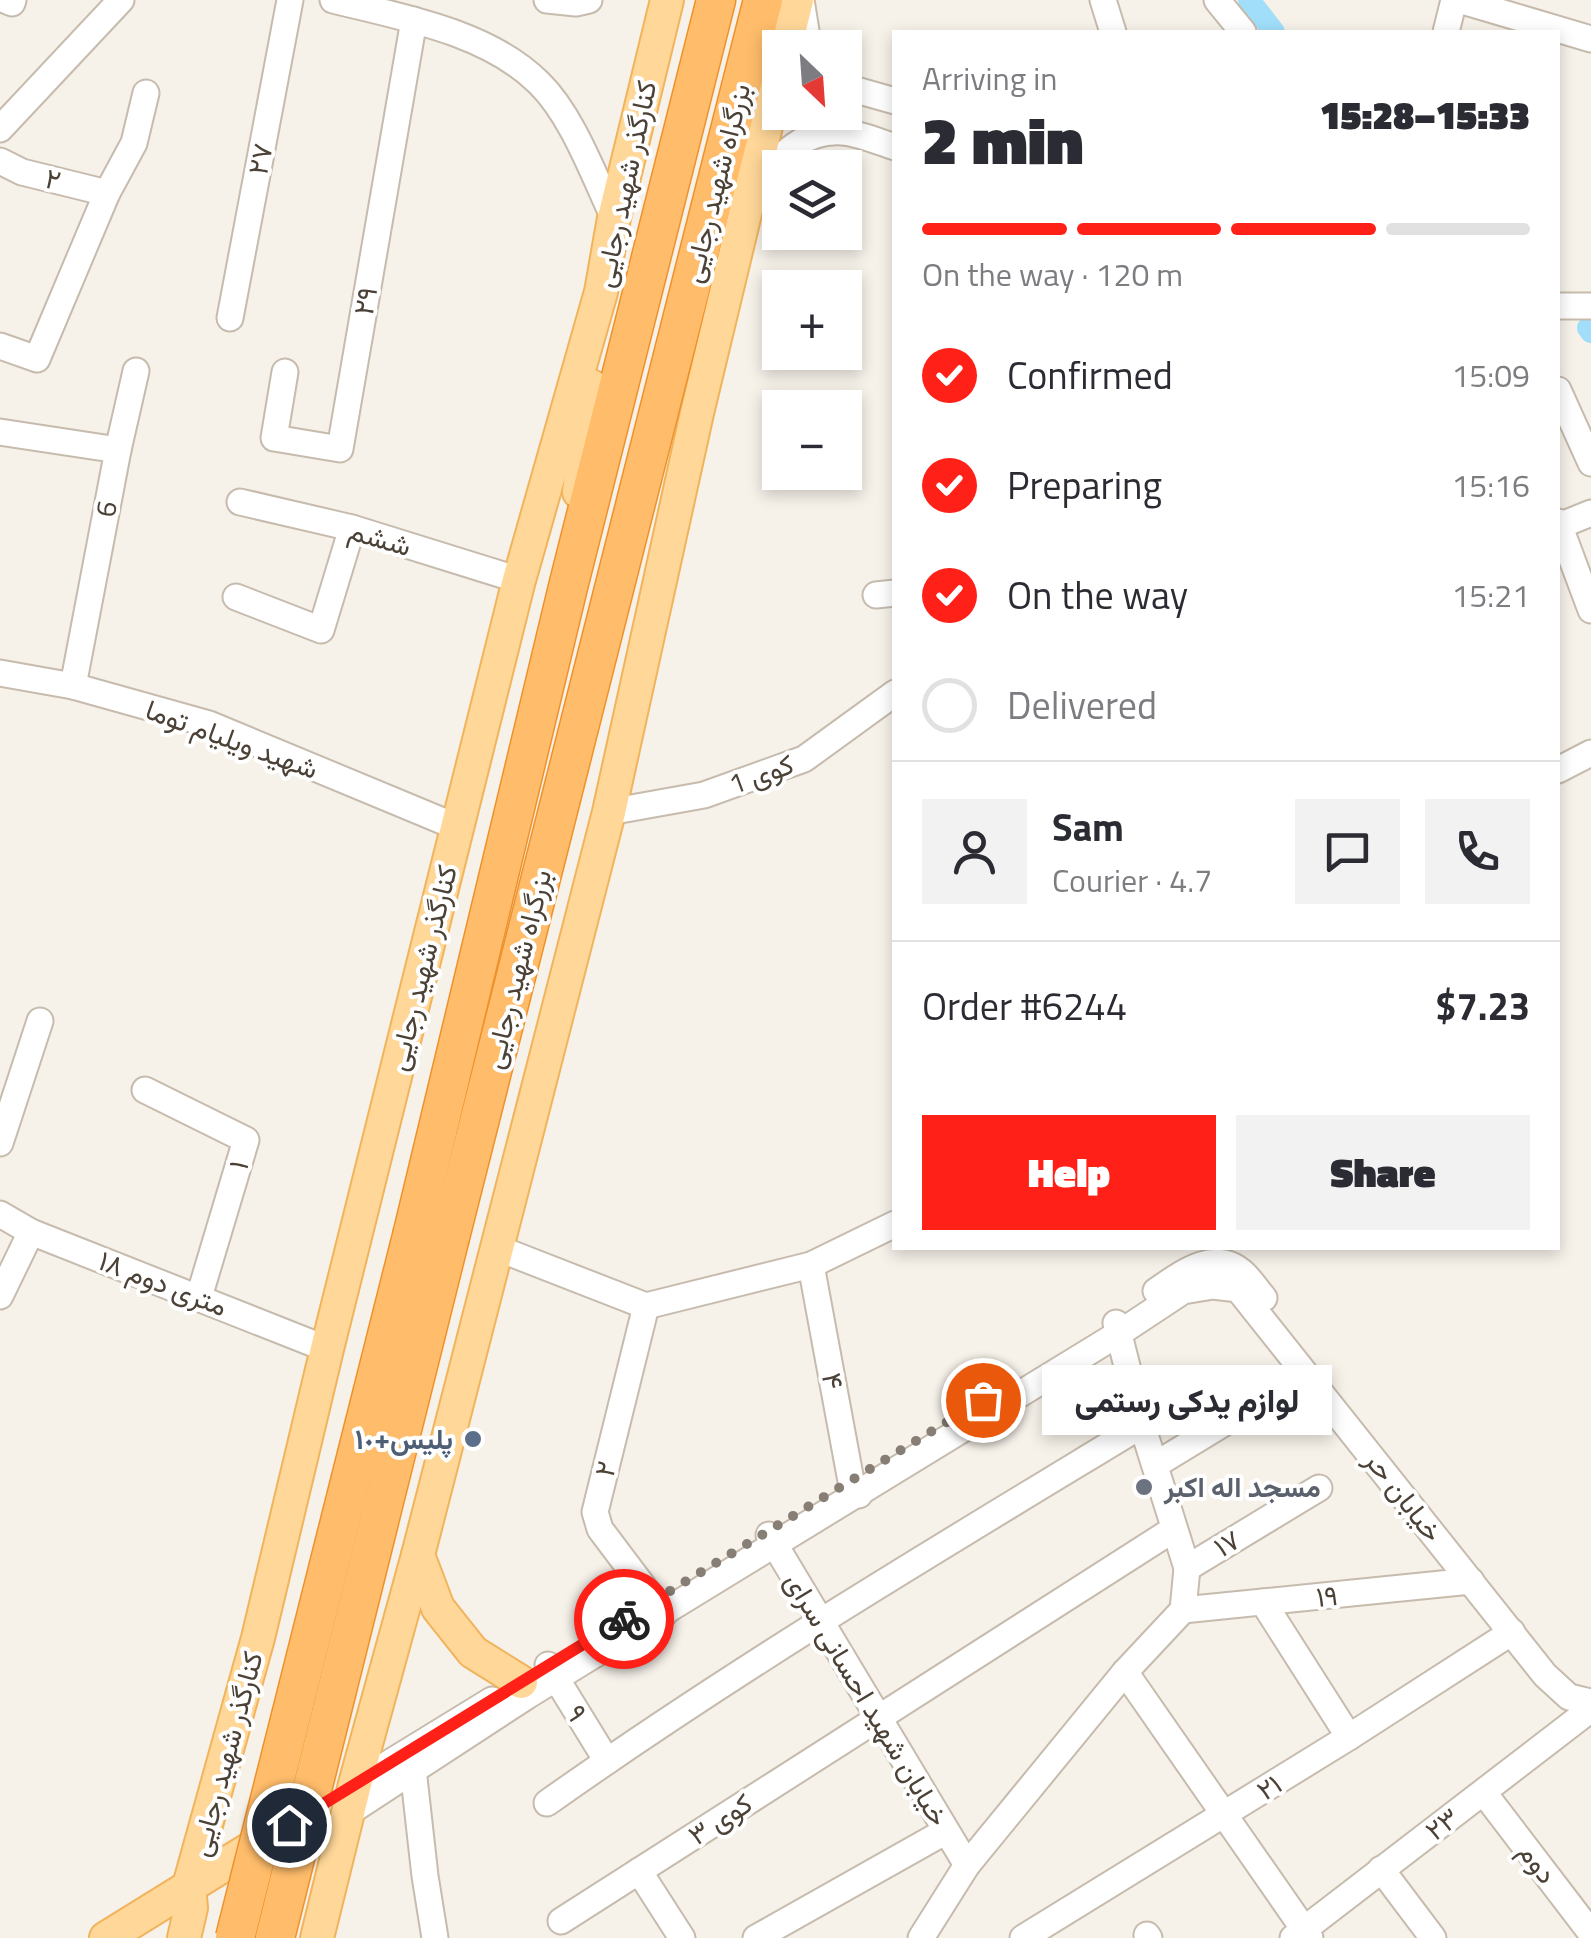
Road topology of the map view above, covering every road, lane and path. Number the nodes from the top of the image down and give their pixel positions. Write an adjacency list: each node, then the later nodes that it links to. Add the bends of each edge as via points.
1 (4, 0): 2 (street)
2 (13, 0)
3 (121, 0): 25 (street)
4 (290, 0): 35 (street, ۲۷)
5 (333, 0): 15 (street)
6 (546, 0): 7 (street)
7 (588, 0)
8 (667, 0): 31 (main road, کنارگذر شهید رجایی)
9 (716, 0): 51 (highway, بزرگراه شهید رجایی)
10 (763, 0): 57 (highway, بزرگراه شهید رجایی)
11 (799, 0): 16 (main road); 17 (street)
12 (1103, 0): 18 (street)
13 (1217, 0): 19 (street)
14 (1457, 0): 20 (street); 21 (street)
15 (414, 20): 31 (street, via 492,47 540,83 572,128); 38 (street, ۲۹, via 340,449 274,438)
16 (790, 30)
17 (805, 30)
18 (1112, 30)
19 (1241, 30)
20 (1447, 30)
21 (1591, 39)
22 (862, 90): 24 (street)
23 (146, 93): 30 (street, via 134,143)
24 (892, 100)
25 (0, 129)
26 (764, 130): 29 (main road)
27 (892, 146): 29 (street, via 842,132 812,136 784,152)
28 (0, 161): 30 (street, ۲)
29 (749, 191): 40 (main road)
30 (107, 193): 36 (street, via 37,359)
31 (614, 218): 32 (main road, کنارگذر شهید رجایی)
32 (601, 292): 50 (main road, کنارگذر شهید رجایی); 51 (main road)
33 (1560, 306): 34 (street)
34 (1591, 306)
35 (230, 318)
36 (0, 346)
37 (136, 371): 42 (street, 6)
38 (285, 372)
39 (1560, 394): 43 (street)
40 (697, 413): 57 (main road); 60 (main road)
41 (0, 432): 42 (street)
42 (118, 450): 55 (street, 6)
43 (1591, 463)
44 (240, 502): 47 (street, ششم)
45 (1591, 513): 46 (street)
46 (1560, 523)
47 (352, 528): 50 (street, ششم); 52 (street, via 321,630)
48 (1560, 528): 49 (street)
49 (1584, 573): 53 (street)
50 (519, 580): 61 (main road, کنارگذر شهید رجایی)
51 (568, 588): 115 (highway, بزرگراه شهید رجایی, bridge)
52 (236, 597)
53 (1591, 610)
54 (0, 673): 55 (street, شهید ویلیام توما)
55 (73, 686): 61 (street, شهید ویلیام توما, via 210,724)
56 (892, 695): 60 (street, کوی 1, via 804,759 704,795)
57 (577, 731): 116 (highway, بزرگراه شهید رجایی, bridge)
58 (1591, 753): 59 (street)
59 (1560, 769)
60 (609, 812): 68 (main road)
61 (457, 827): 75 (main road, کنارگذر شهید رجایی)
62 (40, 1021): 64 (street)
63 (146, 1090): 72 (street, ۱, via 246,1140)
64 (0, 1144)
65 (0, 1214): 67 (street, ۱۸ متری دوم)
66 (892, 1225): 69 (street)
67 (31, 1232): 71 (street); 72 (street, ۱۸ متری دوم)
68 (497, 1248): 73 (street); 83 (main road)
69 (812, 1265): 73 (street); 79 (street, ۴)
70 (1184, 1270): 74 (street, خیابان حر); 85 (street, خیابان حر, via 1213,1286 1238,1289); 95 (street, خیابان حر, via 1204,1262 1241,1270 1556,1666)
71 (0, 1296)
72 (199, 1297): 75 (street, ۱۸ متری دوم)
73 (646, 1306): 87 (street, ۲, via 594,1512)
74 (1117, 1326): 77 (street); 79 (street, خیابان حر)
75 (327, 1349): 91 (main road, کنارگذر شهید رجایی)
76 (1266, 1398): 78 (street)
77 (1142, 1425): 78 (street); 89 (street)
78 (1155, 1465): 81 (street)
79 (855, 1488): 82 (street, خیابان حر)
80 (1319, 1488): 84 (street, ۱۷)
81 (1174, 1529): 84 (street); 97 (street, کوی ۳)
82 (771, 1539): 87 (street, خیابان حر); 89 (street, خیابان شهید احسانی سرای)
83 (418, 1555): 92 (main road); 94 (main road, via 438,1608 473,1652)
84 (1187, 1568): 88 (street)
85 (1470, 1581): 86 (street, ۱۹); 90 (street, خیابان حر)
86 (1263, 1602): 88 (street, ۱۹); 98 (street)
87 (658, 1607): 94 (street, خیابان حر)
88 (1182, 1610): 93 (street)
89 (820, 1622): 97 (street, خیابان شهید احسانی سرای); 100 (street)
90 (1512, 1632): 96 (street, خیابان حر, via 1545,1675); 98 (street, ۲۱)
91 (258, 1638): 92 (main road, via 274,1677 311,1700 353,1697); 109 (main road, کنارگذر شهید رجایی)
92 (386, 1670): 102 (main road)
93 (1126, 1672): 104 (street); 106 (street)
94 (542, 1675): 99 (street, خیابان حر); 99 (street, خیابان حر); 100 (street, ۹)
95 (1591, 1685)
96 (1591, 1706): 101 (street, ۲۳)
97 (878, 1717): 105 (street, خیابان شهید احسانی سرای); 108 (street, کوی ۳)
98 (1350, 1737): 104 (street, ۲۱)
99 (412, 1761): 102 (street, خیابان حر); 118 (street)
100 (607, 1761): 103 (street)
101 (1484, 1792): 107 (street, ۲۳); 111 (street, دوم)
102 (353, 1798): 109 (main road); 117 (main road)
103 (548, 1803)
104 (1225, 1814): 112 (street); 122 (street, ۲۱)
105 (946, 1832): 106 (street, خیابان شهید احسانی سرای); 120 (street)
106 (966, 1866): 121 (street)
107 (1382, 1870): 112 (street, ۲۳); 123 (street)
108 (639, 1872): 110 (street, کوی ۳); 119 (street)
109 (188, 1911): 113 (main road); 114 (main road)
110 (561, 1921)
111 (1591, 1933)
112 (1302, 1935)
113 (106, 1938)
114 (144, 1938)
115 (235, 1938)
116 (275, 1938)
117 (317, 1938)
118 (435, 1938)
119 (682, 1938)
120 (756, 1938)
121 (920, 1938)
122 (1023, 1938)
123 (1433, 1938)

